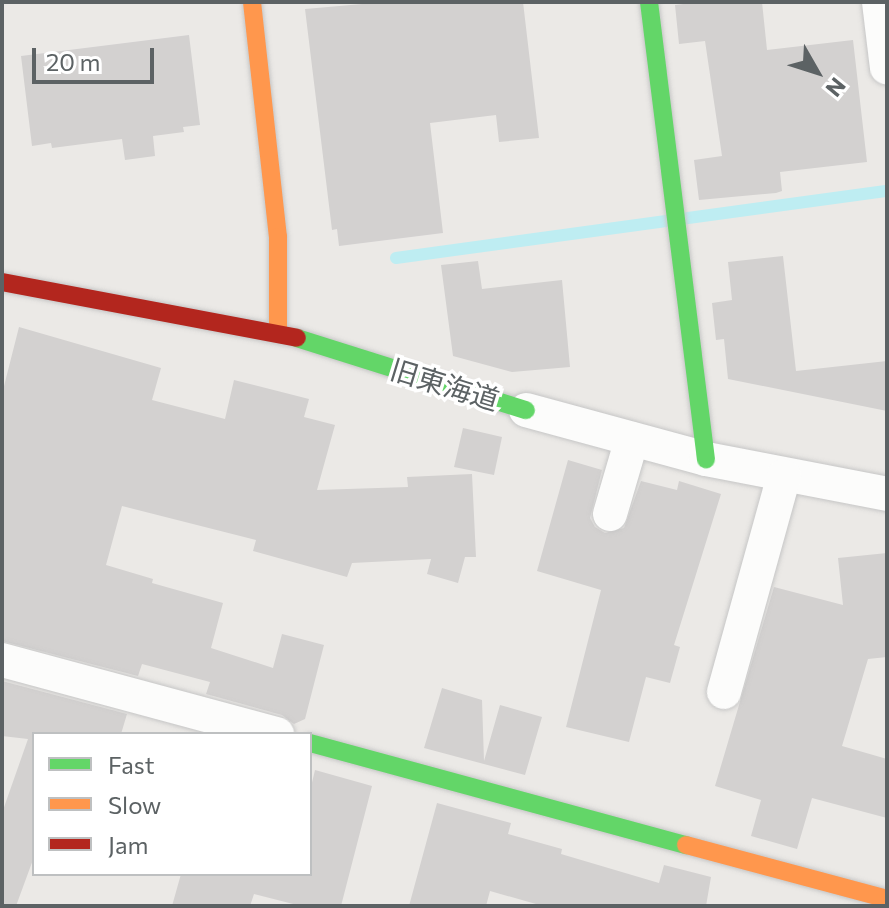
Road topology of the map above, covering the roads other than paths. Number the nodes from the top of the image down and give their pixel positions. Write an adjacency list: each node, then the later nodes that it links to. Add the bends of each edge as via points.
1 (252, 2): 6 (street, via 278,237)
2 (649, 2): 9 (street)
3 (879, 2): 4 (street)
4 (887, 68)
5 (2, 282): 6 (street, 旧東海道)
6 (278, 332): 7 (street, 旧東海道)
7 (526, 410): 8 (street, 旧東海道)
8 (632, 439): 9 (street, 旧東海道); 12 (street)
9 (706, 459): 10 (street, 旧東海道)
10 (784, 476): 11 (street, 旧東海道); 14 (street)
11 (887, 494)
12 (610, 514)
13 (2, 660): 15 (street)
14 (724, 692)
15 (270, 732)
16 (312, 744): 17 (street)
17 (887, 899)

